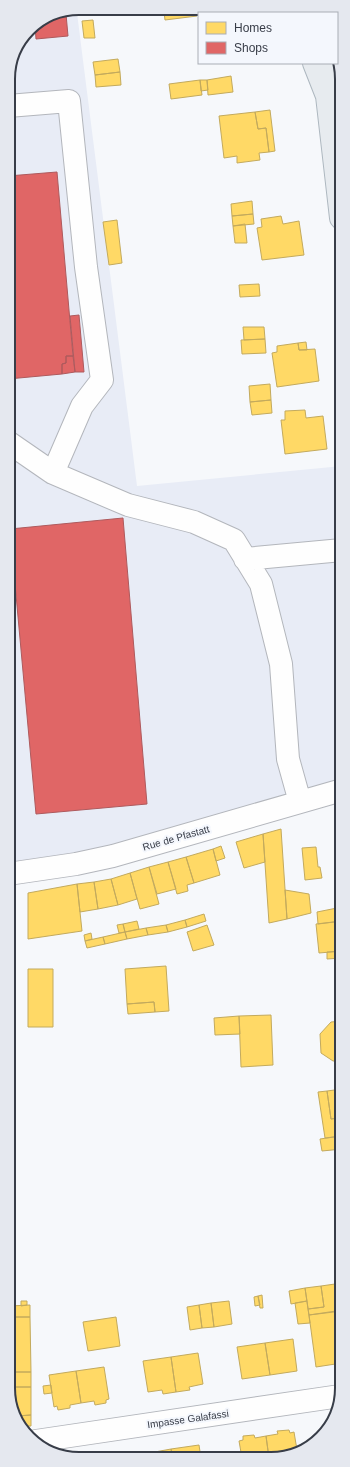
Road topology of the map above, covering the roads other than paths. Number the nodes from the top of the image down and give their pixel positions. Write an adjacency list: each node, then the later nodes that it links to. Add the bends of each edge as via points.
1 (314, 64): 3 (main road)
2 (334, 73): 3 (main road)
3 (327, 96): 5 (main road)
4 (15, 105): 7 (street, via 69,101 86,267 102,380 82,406)
5 (335, 166)
6 (15, 447): 7 (street)
7 (53, 473): 9 (street, via 128,505 194,522 234,540)
8 (335, 551): 9 (street)
9 (245, 558): 11 (street, via 261,584 281,664 288,759)
10 (335, 792): 11 (street, Rue de Pfastatt)
11 (300, 802): 12 (street, Rue de Pfastatt, via 113,856)
12 (15, 873)
13 (334, 1397): 14 (street, Impasse Galafassi)
14 (42, 1440)

